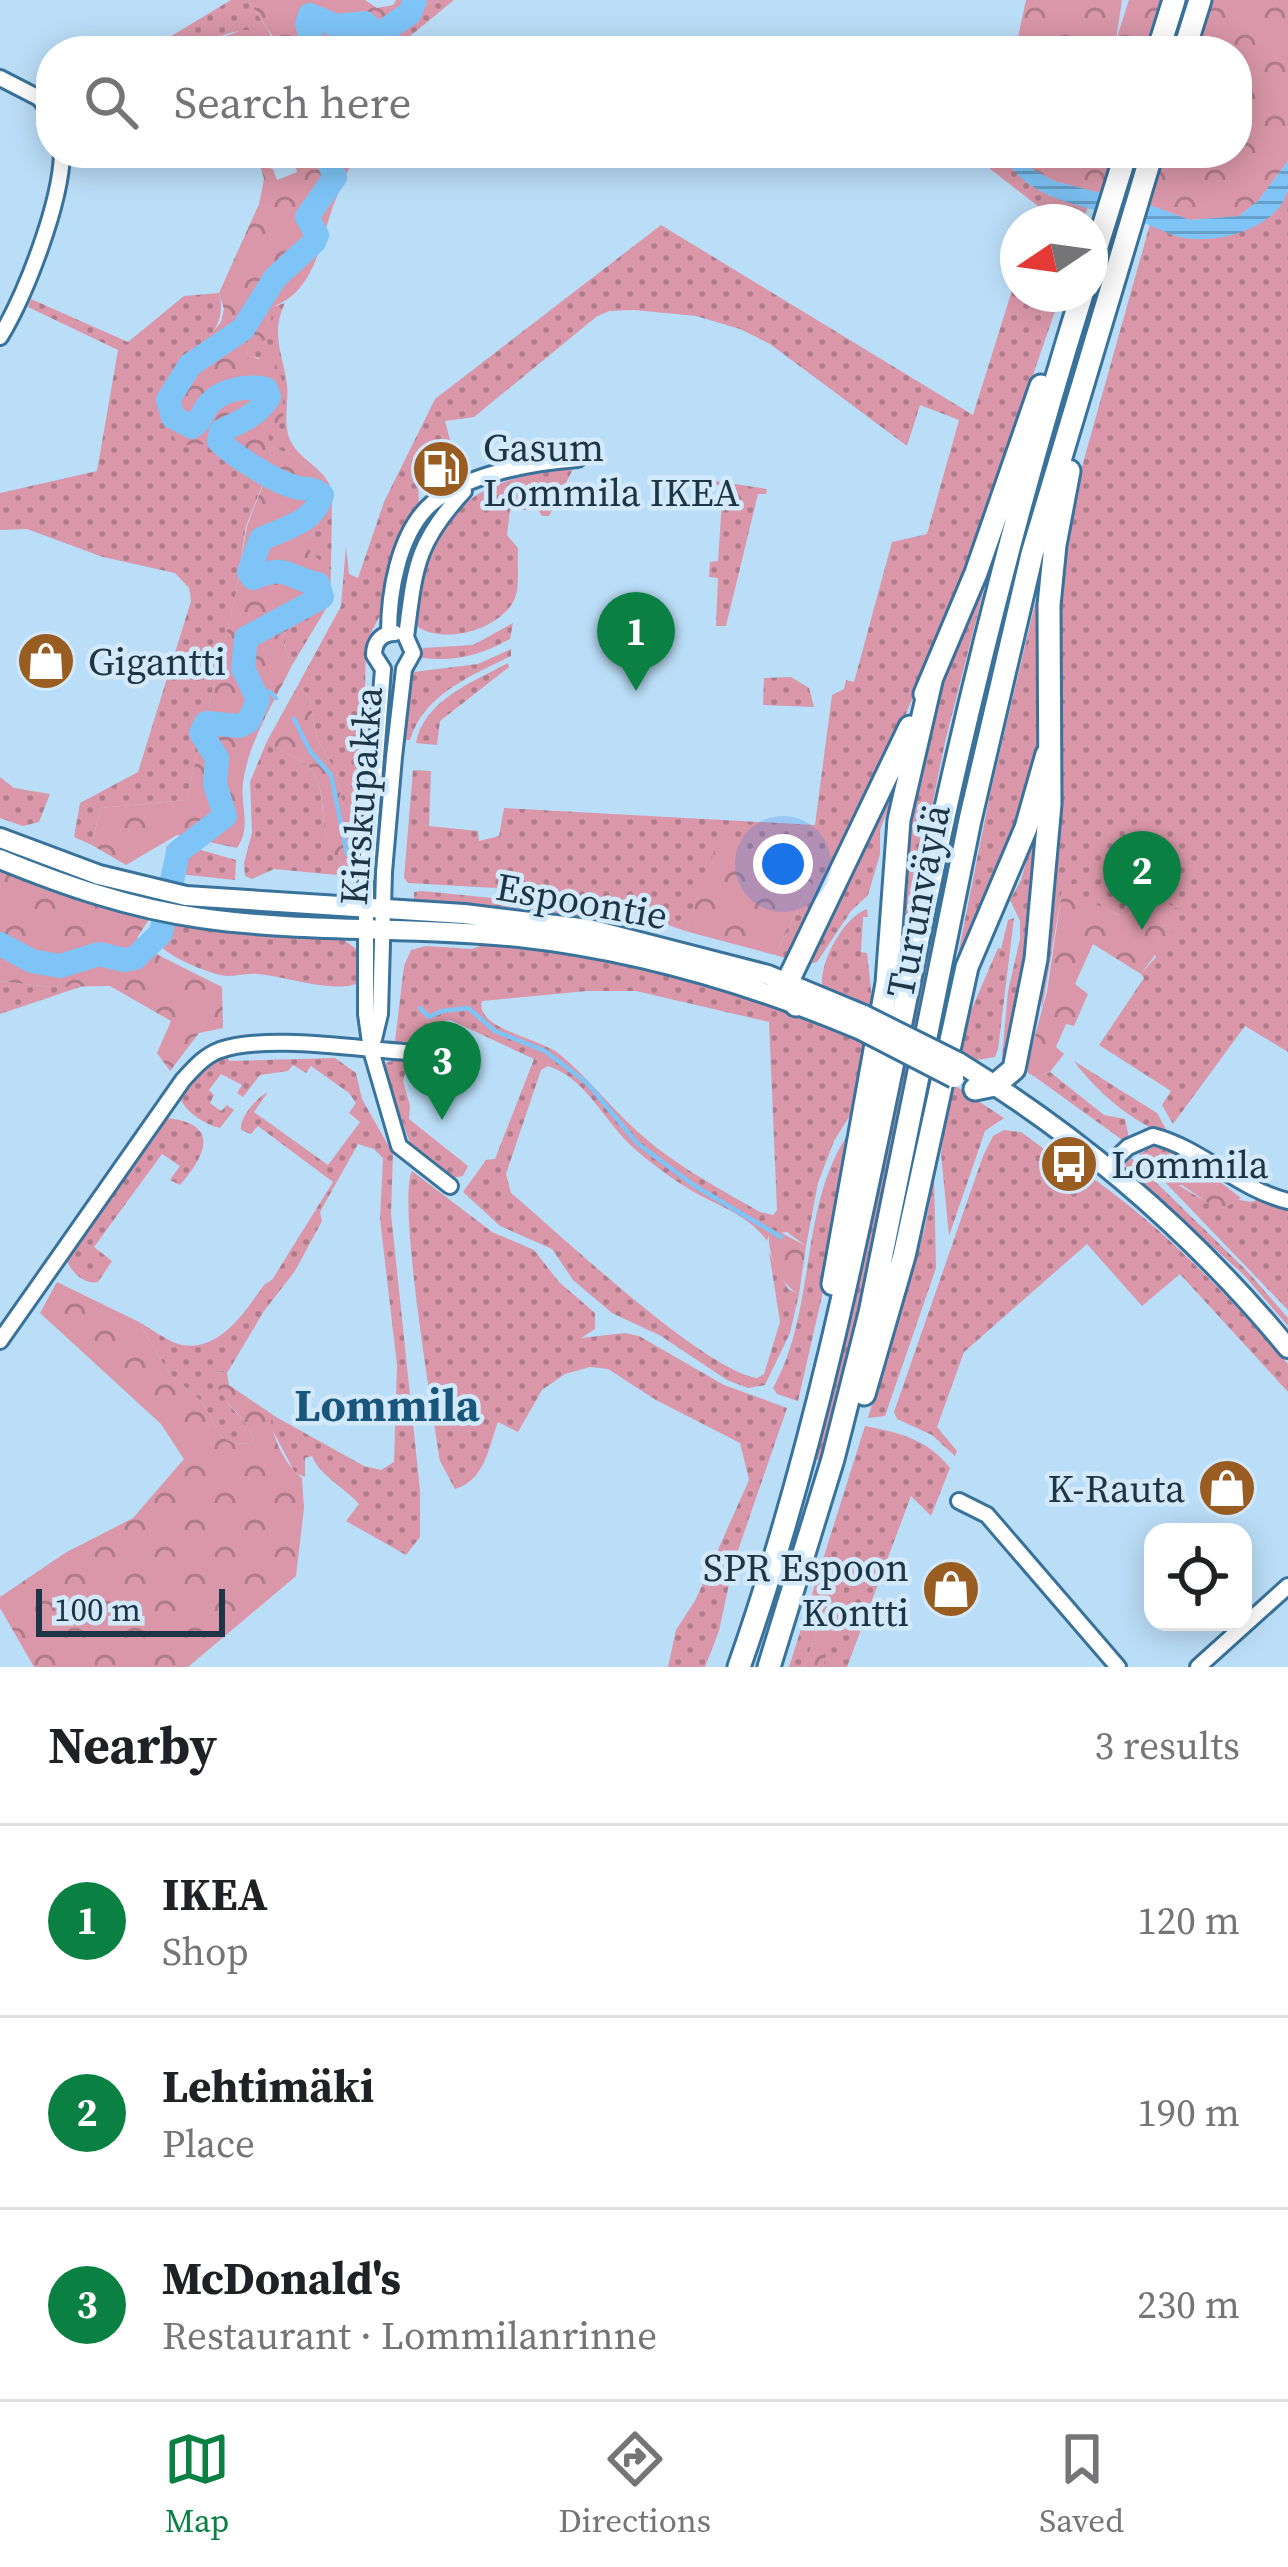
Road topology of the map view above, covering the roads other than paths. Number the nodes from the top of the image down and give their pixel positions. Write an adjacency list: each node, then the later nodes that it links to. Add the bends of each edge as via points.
1 (1174, 0): 3 (highway)
2 (1200, 0): 4 (highway)
3 (1163, 36)
4 (1189, 36)
5 (0, 79): 6 (street)
6 (36, 97)
7 (60, 168): 12 (street, via 26,284)
8 (1121, 168): 10 (highway)
9 (1147, 168): 14 (highway, Turunväylä)
10 (1108, 210)
11 (1076, 312): 13 (highway, Turunväylä)
12 (0, 337)
13 (1068, 339): 21 (highway, via 1042,381); 38 (highway, Turunväylä, via 975,684)
14 (1073, 414): 22 (highway, via 1048,605); 39 (highway, Turunväylä, via 995,708)
15 (578, 459): 16 (street, Kirskupakka)
16 (472, 482): 17 (street, Kirskupakka, via 429,506 418,522 397,571); 18 (street, Kirskupakka, via 417,558)
17 (389, 633): 18 (street); 19 (street, via 374,649)
18 (406, 637): 20 (street, via 413,653)
19 (383, 669): 20 (street); 26 (street, Kirskupakka)
20 (404, 669): 26 (street, Kirskupakka)
21 (931, 681): 27 (highway); 38 (highway, via 899,820 886,983)
22 (1047, 754): 32 (highway, via 1036,959 1014,1069); 39 (highway, via 1036,802 967,967 904,1256 861,1406)
23 (0, 838): 25 (main road, Espoontie)
24 (0, 860): 25 (main road, Espoontie)
25 (138, 897): 26 (main road, Espoontie)
26 (375, 918): 27 (main road, Espoontie, via 589,929); 28 (main road, Espoontie, via 586,947); 30 (street, via 380,1014)
27 (788, 981): 28 (highway); 29 (main road, Espoontie)
28 (796, 1004): 29 (main road, Espoontie)
29 (862, 1022): 32 (main road, Espoontie, bridge)
30 (370, 1050): 31 (street); 34 (street, via 399,1146); 36 (street, via 236,1047 201,1060)
31 (422, 1052)
32 (985, 1087): 33 (main road, Espoontie)
33 (1106, 1168): 35 (street, via 1153,1136); 37 (main road, Espoontie, via 1226,1277)
34 (450, 1186)
35 (1288, 1202)
36 (0, 1341)
37 (1288, 1348)
38 (804, 1454): 41 (highway, Turunväylä)
39 (833, 1460): 45 (highway, Turunväylä)
40 (959, 1501): 46 (street, via 987,1516)
41 (778, 1544): 43 (highway, via 756,1578); 44 (highway, Turunväylä)
42 (1288, 1586): 47 (street)
43 (725, 1667)
44 (739, 1667)
45 (769, 1667)
46 (1118, 1667)
47 (1198, 1667)

